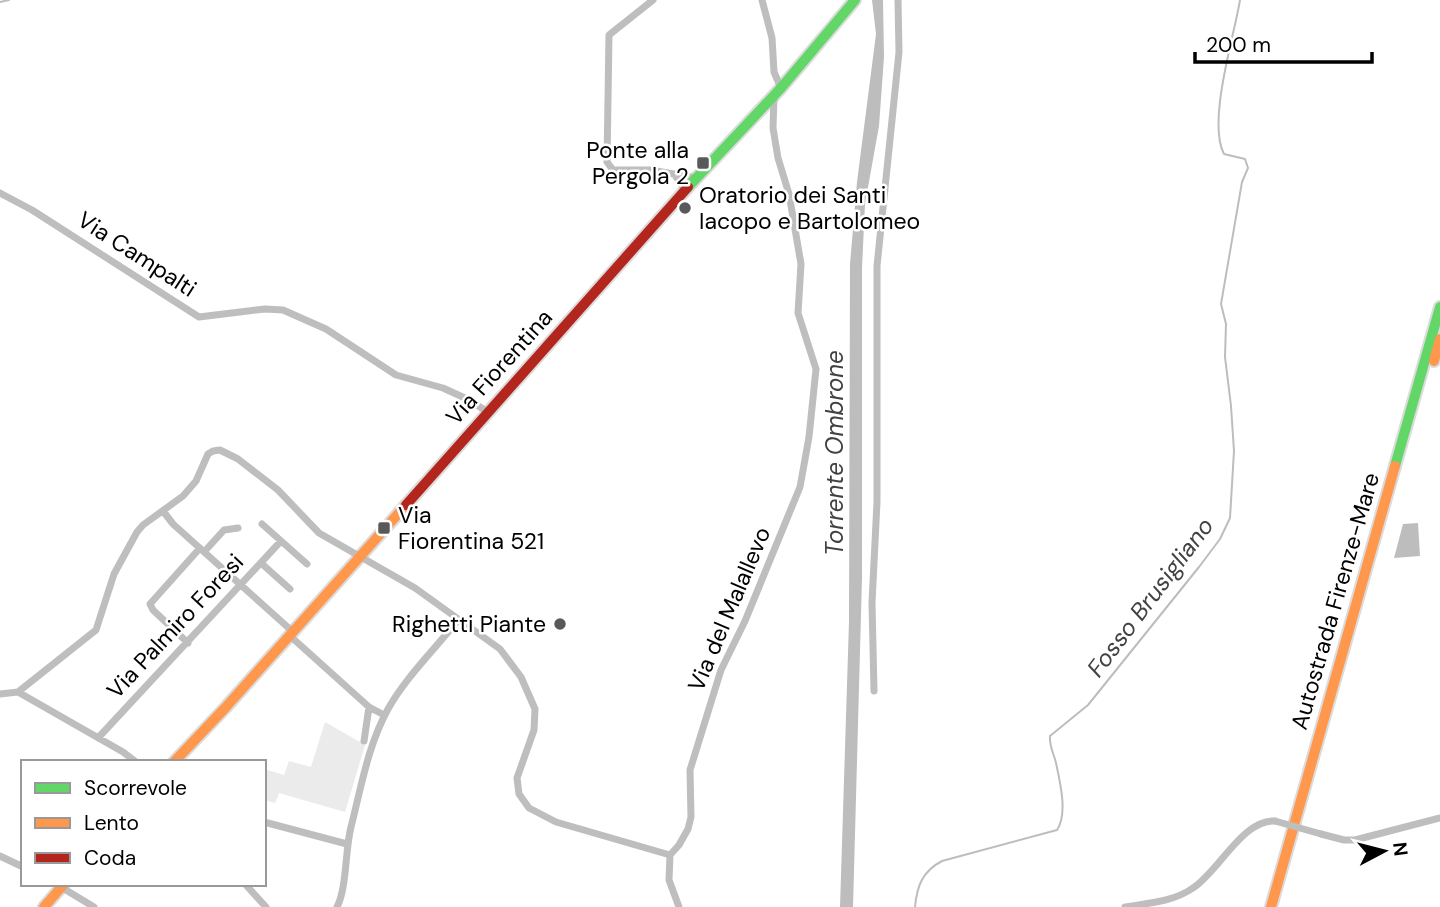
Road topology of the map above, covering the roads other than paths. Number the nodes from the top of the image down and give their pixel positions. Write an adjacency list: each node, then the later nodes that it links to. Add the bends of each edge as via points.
1 (653, 0): 6 (street, via 610,35 607,162 613,170)
2 (762, 0): 5 (street, Via del Malallevo, via 772,38)
3 (855, 0): 5 (main road, Via Fiorentina)
4 (898, 0): 26 (street, via 899,52 877,266)
5 (777, 92): 7 (main road, Via Fiorentina); 38 (street, Via del Malallevo, via 773,128 801,264 798,313 816,369 809,434 800,487 721,670 690,770 688,829)
6 (674, 174): 7 (street); 8 (street)
7 (695, 178): 8 (main road, Via Fiorentina)
8 (685, 190): 12 (main road, Via Fiorentina)
9 (0, 193): 12 (street, Via Campalti, via 199,317 283,310 326,328 396,375 443,388)
10 (1440, 307): 50 (main road, Autostrada Firenze-Mare)
11 (1440, 339): 51 (main road, Autostrada Firenze-Mare)
12 (488, 412): 18 (main road, Via Fiorentina)
13 (163, 512): 17 (street); 18 (street, via 197,481 208,454 220,450 278,489 319,533); 27 (street, via 143,525 122,556 96,630)
14 (262, 524): 16 (street)
15 (238, 528): 17 (street, via 224,530)
16 (281, 541): 19 (street, Via Palmiro Foresi); 20 (street)
17 (202, 550): 21 (street); 25 (street, via 150,603)
18 (360, 556): 23 (street); 24 (main road, Via Fiorentina)
19 (261, 563): 21 (street, Via Palmiro Foresi); 22 (street)
20 (307, 564)
21 (241, 585): 24 (street); 25 (street, Via Palmiro Foresi)
22 (290, 589)
23 (458, 620): 30 (street); 38 (street, via 500,649 533,701 536,723 517,783 529,808 556,822)
24 (290, 633): 29 (street); 34 (main road, Via Fiorentina)
25 (188, 643): 31 (street, Via Palmiro Foresi)
26 (874, 691)
27 (18, 692): 28 (street); 31 (street)
28 (0, 694)
29 (369, 707): 30 (street); 32 (street)
30 (384, 715): 37 (street)
31 (98, 738): 33 (street)
32 (364, 741)
33 (133, 760)
34 (176, 760)
35 (1440, 818): 49 (street, bridge, via 1355,840 1265,821 1253,826 1212,873 1186,892)
36 (266, 823): 37 (street)
37 (347, 844): 47 (street)
38 (670, 855): 48 (street, via 669,880)
39 (0, 856): 40 (street)
40 (21, 866)
41 (59, 886): 44 (main road)
42 (62, 886): 45 (street)
43 (247, 886): 46 (street)
44 (44, 907)
45 (94, 907)
46 (266, 907)
47 (337, 907)
48 (679, 907)
49 (1125, 907)
50 (1271, 907)
51 (1279, 907)

